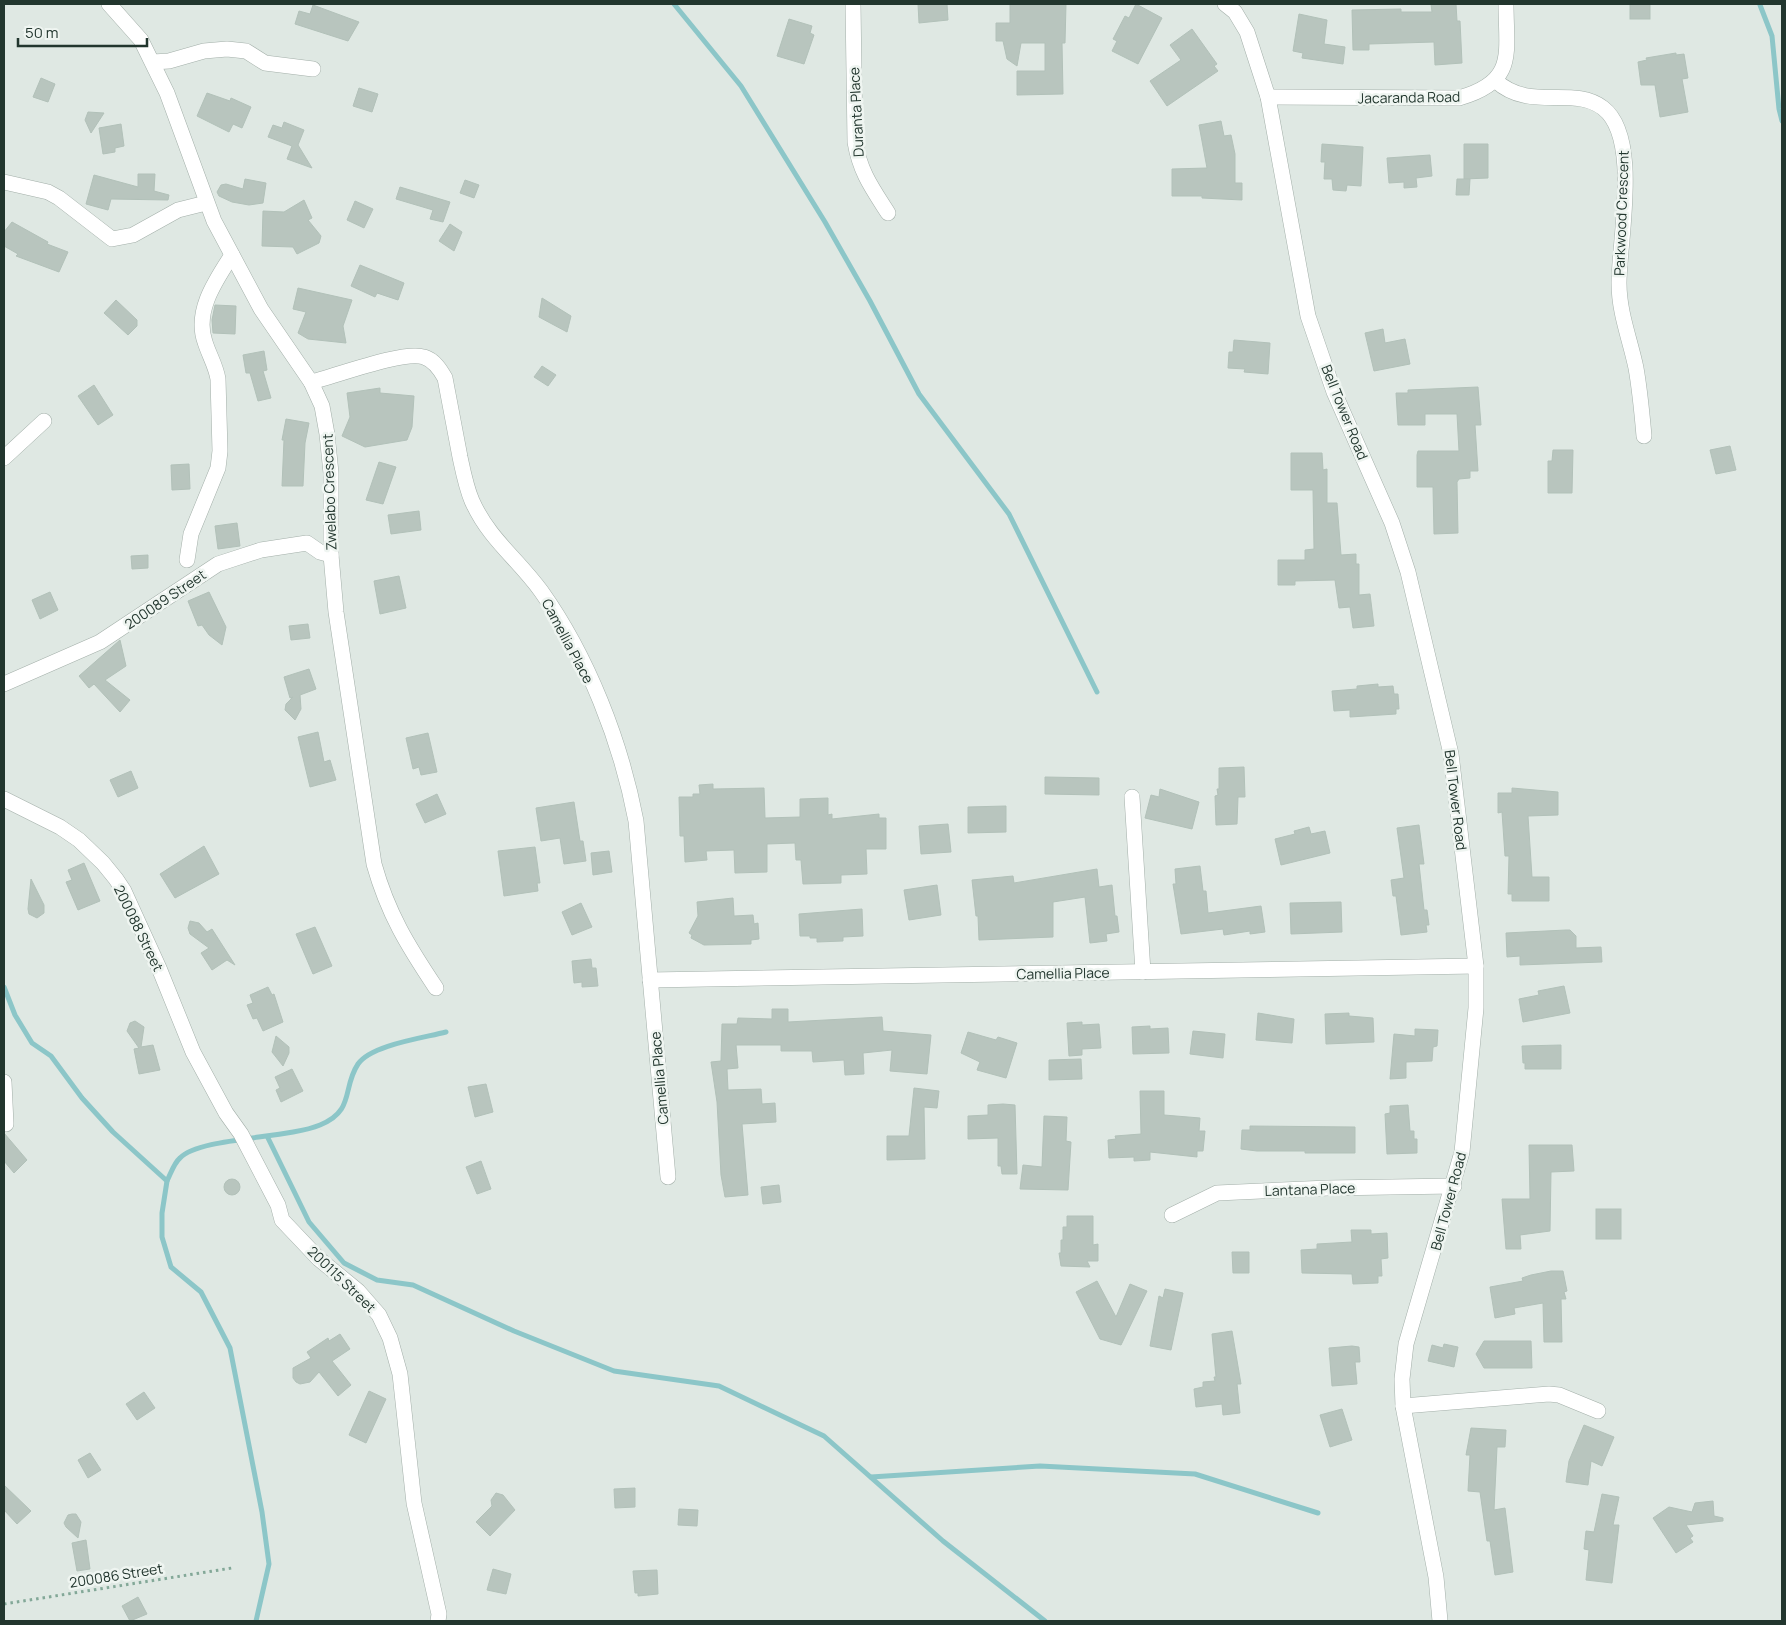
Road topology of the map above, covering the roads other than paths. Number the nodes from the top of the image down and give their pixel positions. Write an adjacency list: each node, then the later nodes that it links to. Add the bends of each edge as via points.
1 (109, 4): 5 (street, Zwelabo Crescent, via 141,40)
2 (854, 4): 11 (street, Duranta Place, via 858,164)
3 (1225, 4): 8 (street, Bell Tower Road, via 1235,12 1247,32)
4 (1506, 4): 7 (street, via 1506,58)
5 (153, 62): 6 (street, via 169,62 204,50 227,48 246,51 271,64); 10 (street, Zwelabo Crescent)
6 (313, 69)
7 (1496, 81): 8 (street, Jacaranda Road, via 1460,98); 15 (street, Parkwood Crescent, via 1514,93 1539,99 1574,98 1593,102 1613,117 1623,142 1624,171 1619,306 1636,369)
8 (1268, 98): 22 (street, Bell Tower Road, via 1308,316 1334,392 1392,523 1434,676 1451,754)
9 (4, 182): 10 (street, via 48,192 112,239 133,235 178,210)
10 (206, 203): 12 (street, Zwelabo Crescent)
11 (888, 213)
12 (232, 255): 13 (street, Zwelabo Crescent, via 261,309); 18 (street, via 204,306 204,341 218,379 220,451 214,479 191,534)
13 (312, 382): 17 (street, Zwelabo Crescent, via 328,434); 24 (street, Camellia Place, via 402,356 424,357 440,369 445,378 471,499 490,535 539,589 554,611 616,740 636,821)
14 (44, 421): 16 (street)
15 (1644, 436)
16 (4, 458)
17 (331, 555): 19 (street, 200089 Street, via 307,543 234,558 204,572 100,642); 25 (street, Zwelabo Crescent, via 336,612 374,864 382,894 402,936)
18 (187, 560)
19 (4, 684)
20 (1132, 797): 23 (street)
21 (4, 799): 26 (street, 200088 Street, via 79,840 116,879 159,968)
22 (1476, 966): 23 (street, Camellia Place); 30 (street, Bell Tower Road, via 1476,1008 1463,1142)
23 (1142, 972): 24 (street, Camellia Place)
24 (650, 980): 29 (street, Camellia Place)
25 (436, 988)
26 (193, 1052): 34 (street, 200115 Street, via 244,1140 278,1205 282,1220 319,1259 358,1291 379,1315 390,1338 402,1385 406,1452)
27 (4, 1082): 28 (street)
28 (6, 1124)
29 (668, 1177)
30 (1454, 1186): 31 (street, Lantana Place, via 1217,1194); 32 (street, Bell Tower Road, via 1406,1344)
31 (1172, 1215)
32 (1403, 1406): 33 (street, via 1549,1394); 35 (street, Bell Tower Road, via 1436,1577)
33 (1598, 1411)
34 (438, 1621)
35 (1440, 1621)

